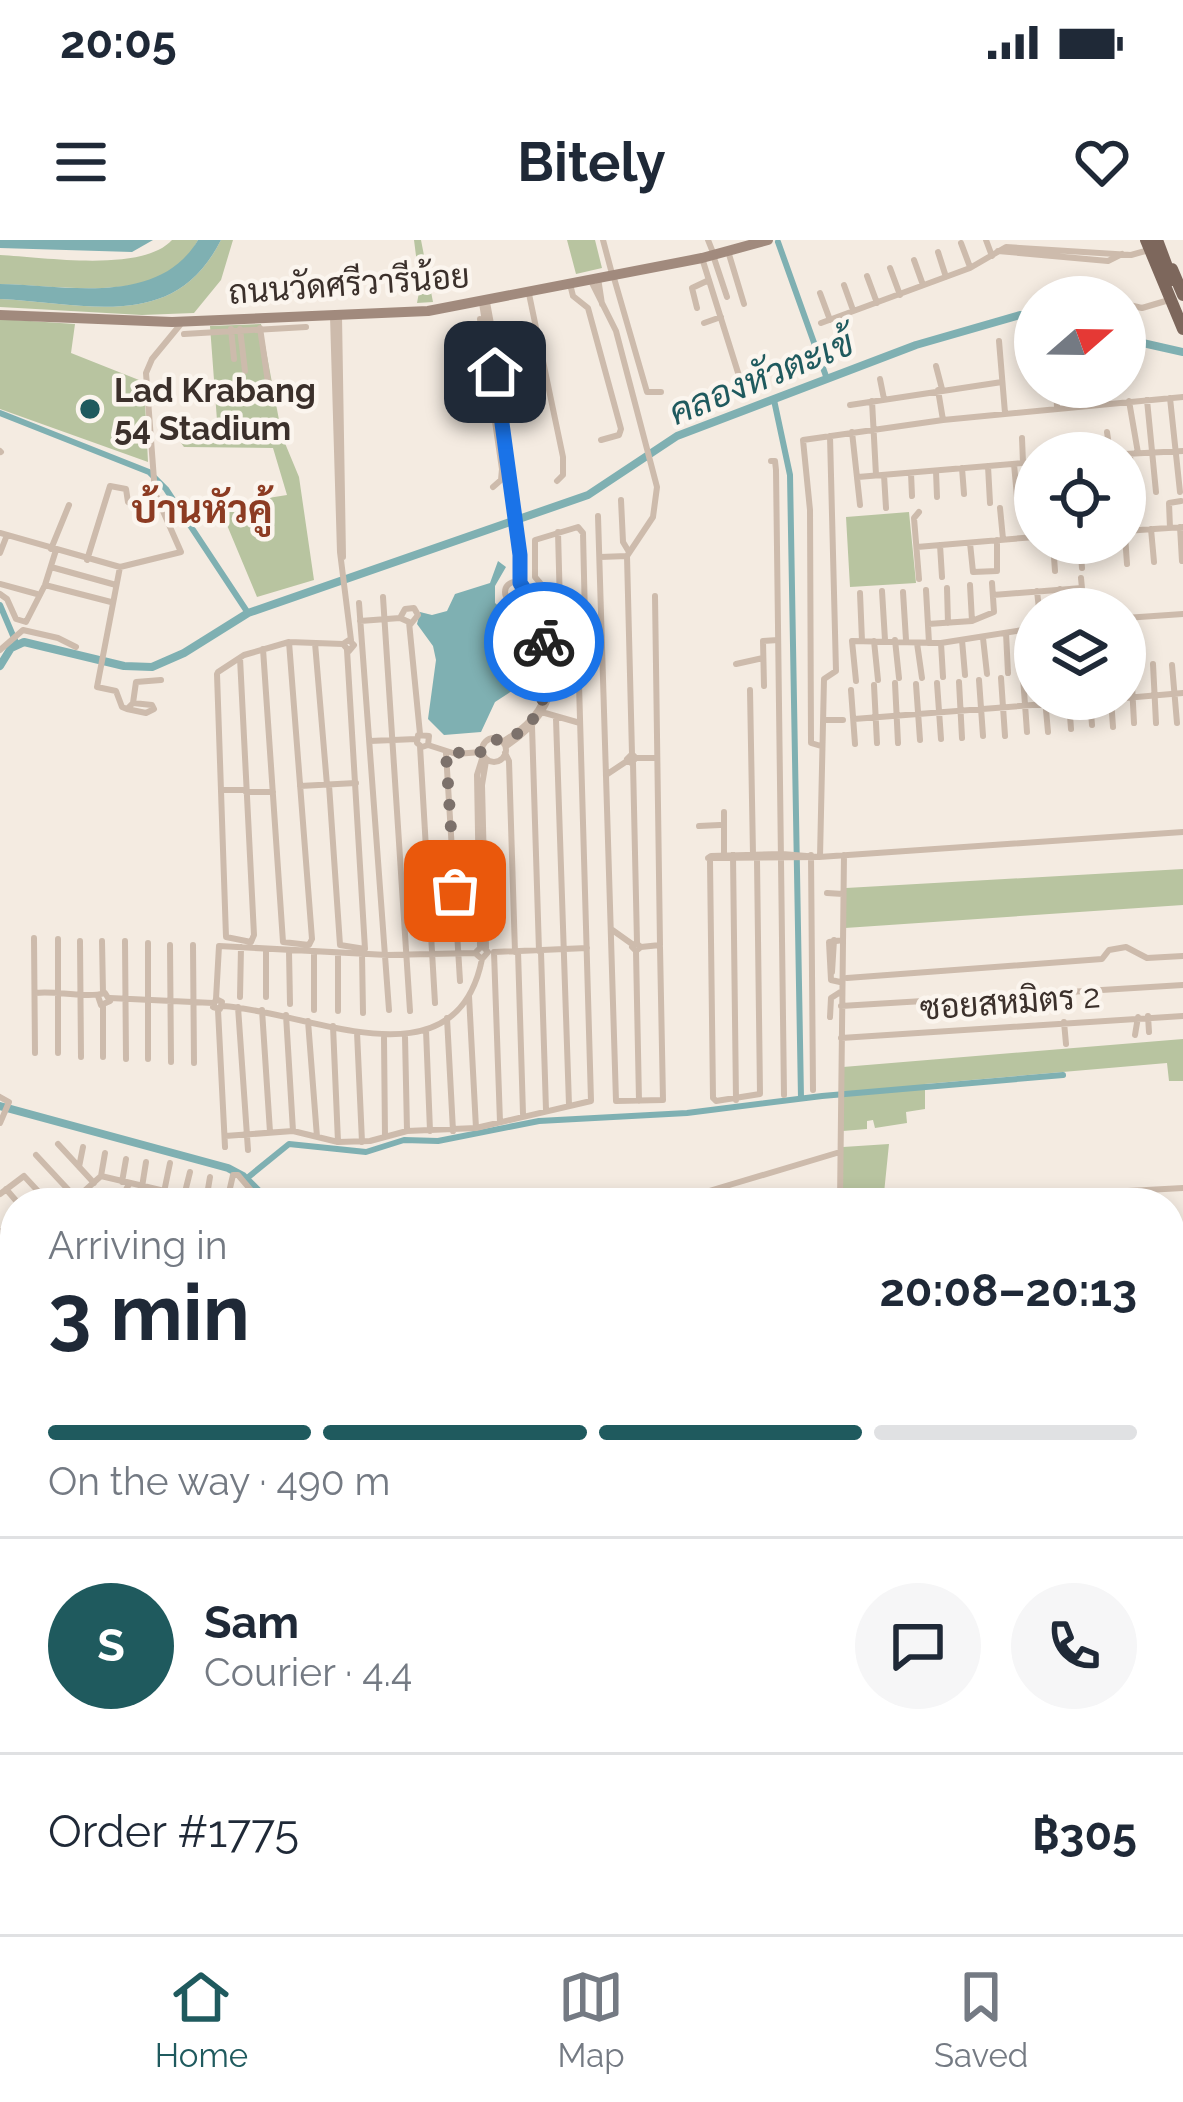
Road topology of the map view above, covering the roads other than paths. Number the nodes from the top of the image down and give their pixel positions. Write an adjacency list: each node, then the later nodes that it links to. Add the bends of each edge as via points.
1 (603, 240): 14 (street)
2 (756, 240): 6 (main road, ถนนวัดศรีวารีน้อย)
3 (768, 240): 6 (main road, ถนนวัดศรีวารีน้อย)
4 (986, 240): 10 (street)
5 (961, 242): 13 (street)
6 (732, 245): 8 (main road, ถนนวัดศรีวารีน้อย); 30 (street)
7 (1153, 247): 10 (street, via 1125,254 1009,247); 20 (main road); 27 (main road); 37 (main road)
8 (709, 251): 14 (main road, ถนนวัดศรีวารีน้อย); 18 (street); 26 (street)
9 (938, 252): 16 (street)
10 (995, 254): 13 (street)
11 (914, 260): 22 (street)
12 (890, 268): 25 (street)
13 (970, 268): 16 (street)
14 (612, 272): 17 (main road, ถนนวัดศรีวารีน้อย); 28 (main road, ถนนวัดศรีวารีน้อย); 52 (street, via 647,392)
15 (867, 276): 29 (street)
16 (947, 277): 22 (street)
17 (594, 279): 19 (main road, ถนนวัดศรีวารีน้อย); 105 (street, via 657,487 653,517)
18 (709, 280): 32 (street, via 692,288); 36 (street)
19 (569, 284): 23 (main road, ถนนวัดศรีวารีน้อย); 65 (street, via 588,308 621,430)
20 (1170, 284): 37 (main road); 37 (main road)
21 (844, 285): 33 (street)
22 (923, 286): 25 (street)
23 (529, 293): 28 (main road, ถนนวัดศรีวารีน้อย); 77 (street, via 563,457)
24 (820, 293): 33 (street, via 826,321)
25 (900, 295): 29 (street)
26 (727, 297)
27 (1176, 298): 31 (street); 37 (main road)
28 (483, 300): 34 (main road, ถนนวัดศรีวารีน้อย, via 170,316); 35 (main road, ถนนวัดศรีวารีน้อย); 78 (street, via 502,469); 118 (street)
29 (877, 303): 33 (street)
30 (744, 304)
31 (1146, 307)
32 (698, 308)
33 (853, 311)
34 (0, 312): 41 (main road, ถนนวัดศรีวารีน้อย)
35 (336, 316): 39 (main road, ถนนวัดศรีวารีน้อย); 165 (street)
36 (721, 317): 38 (street); 47 (street)
37 (1183, 321)
38 (704, 322)
39 (259, 323): 40 (street); 41 (main road, ถนนวัดศรีวารีน้อย); 42 (street); 50 (street)
40 (306, 327)
41 (183, 328): 42 (street); 113 (street, via 146,373 154,493 181,553)
42 (236, 329): 44 (street); 46 (street)
43 (999, 341): 49 (street)
44 (235, 359)
45 (936, 366): 51 (street)
46 (245, 371)
47 (740, 379)
48 (880, 379): 55 (street)
49 (1002, 382): 51 (street); 60 (street)
50 (269, 388)
51 (940, 389): 55 (street); 61 (street)
52 (661, 392)
53 (1183, 397): 54 (street)
54 (1170, 398): 56 (street); 66 (street)
55 (884, 399): 57 (street)
56 (1147, 400): 67 (street)
57 (872, 401): 58 (street); 62 (street)
58 (850, 405)
59 (1048, 408): 60 (street)
60 (1005, 413): 61 (street)
61 (943, 420): 62 (street)
62 (875, 429): 63 (street); 75 (street)
63 (852, 433): 64 (street); 76 (street)
64 (830, 436): 193 (street, via 836,673 824,677); 223 (street, via 802,441 811,743)
65 (601, 440)
66 (1181, 451): 67 (street); 82 (street)
67 (1154, 452): 68 (street); 79 (street)
68 (1146, 453)
69 (1014, 464): 70 (street)
70 (988, 466): 71 (street); 85 (street)
71 (962, 468): 72 (street); 80 (street)
72 (936, 471): 74 (street); 83 (street)
73 (774, 473): 153 (street)
74 (910, 473): 75 (street); 81 (street)
75 (879, 475): 76 (street); 89 (street)
76 (858, 476): 88 (street)
77 (556, 482)
78 (493, 487)
79 (1156, 492)
80 (964, 494)
81 (912, 496)
82 (1180, 496): 93 (street, via 1169,503)
83 (937, 497)
84 (621, 500): 105 (street)
85 (990, 503)
86 (69, 505): 103 (street)
87 (134, 505): 107 (street, via 126,489 110,486)
88 (860, 505)
89 (886, 508)
90 (1000, 508): 99 (street)
91 (919, 512): 102 (street)
92 (598, 516): 106 (street)
93 (1178, 528): 94 (street); 108 (street)
94 (1151, 529): 95 (street); 109 (street)
95 (1146, 530)
96 (558, 532): 138 (street); 138 (street, via 535,540 534,573); 148 (street, via 583,533 585,618)
97 (3, 534): 103 (street); 104 (street)
98 (1014, 539): 99 (street)
99 (1000, 540): 100 (street); 100 (street, via 997,571 972,571)
100 (970, 543): 101 (street)
101 (940, 545): 102 (street); 116 (street)
102 (917, 547): 117 (street)
103 (54, 550): 107 (street); 112 (street)
104 (0, 553)
105 (628, 554): 106 (street); 227 (street)
106 (599, 557): 228 (street)
107 (87, 560): 113 (street)
108 (1182, 561)
109 (1154, 562)
110 (1054, 564): 115 (street)
111 (1082, 564): 114 (street)
112 (51, 567): 121 (street); 122 (street)
113 (120, 567): 122 (street)
114 (1082, 568)
115 (1055, 571)
116 (942, 577)
117 (919, 579)
118 (520, 583): 136 (street, via 526,592); 136 (street, via 506,588 507,598)
119 (992, 583): 133 (street)
120 (0, 584): 131 (street)
121 (45, 585): 131 (street); 135 (street)
122 (116, 585): 135 (street)
123 (970, 585): 143 (street)
124 (947, 587): 145 (street)
125 (926, 590): 146 (street)
126 (882, 591): 154 (street)
127 (903, 592): 156 (street)
128 (860, 593): 158 (street)
129 (0, 594): 131 (street, via 23,622)
130 (1014, 594): 133 (street)
131 (39, 595)
132 (656, 596): 226 (street)
133 (992, 596): 143 (street, via 994,612)
134 (383, 597): 142 (street)
135 (112, 602): 174 (street, via 98,688 130,706 136,682)
136 (519, 602): 151 (street)
137 (358, 603): 144 (street)
138 (560, 606): 148 (street)
139 (1183, 614): 140 (street)
140 (1146, 617)
141 (400, 618): 142 (street); 147 (street); 147 (street, via 414,608)
142 (384, 620): 144 (street); 214 (street)
143 (972, 621): 145 (street)
144 (360, 622): 217 (street)
145 (949, 623): 146 (street)
146 (928, 624): 163 (street)
147 (410, 625): 218 (street)
148 (571, 626): 151 (street); 201 (street)
149 (1014, 631): 150 (street)
150 (1006, 633): 152 (street); 183 (street)
151 (545, 638): 186 (street, via 554,675)
152 (983, 638): 157 (street); 184 (street)
153 (778, 640): 170 (street, via 764,640); 242 (street)
154 (885, 640): 155 (street); 159 (street)
155 (895, 640): 156 (street); 189 (street)
156 (906, 640): 162 (street)
157 (962, 640): 164 (street); 185 (street)
158 (862, 641): 159 (street); 175 (street, via 853,641)
159 (874, 641): 190 (street)
160 (289, 642): 161 (street); 167 (street); 231 (street)
161 (315, 643): 165 (street); 230 (street)
162 (917, 643): 163 (street); 188 (street)
163 (929, 643): 164 (street)
164 (941, 643): 187 (street)
165 (347, 645): 229 (street)
166 (76, 647): 168 (street, via 23,630)
167 (263, 649): 169 (street); 234 (street)
168 (0, 650)
169 (240, 658): 232 (street, via 216,676); 233 (street)
170 (764, 658): 171 (street); 176 (street)
171 (736, 664)
172 (1153, 664): 180 (street)
173 (1172, 665): 179 (street)
174 (161, 680)
175 (856, 681)
176 (764, 686)
177 (750, 690): 244 (street)
178 (851, 690): 191 (street)
179 (1179, 694): 180 (street); 204 (street)
180 (1155, 695): 181 (street); 203 (street)
181 (1146, 696)
182 (1014, 706): 183 (street)
183 (1003, 707): 184 (street); 212 (street)
184 (981, 709): 185 (street); 211 (street)
185 (960, 710): 187 (street); 213 (street)
186 (539, 712): 192 (street); 206 (street); 222 (street)
187 (939, 712): 188 (street); 215 (street)
188 (918, 714): 189 (street); 216 (street)
189 (897, 715): 190 (street); 220 (street)
190 (876, 717): 191 (street); 219 (street)
191 (854, 718): 221 (street)
192 (556, 719): 201 (street); 263 (street)
193 (824, 720): 194 (street); 223 (street)
194 (843, 720)
195 (1026, 720): 209 (street)
196 (1047, 720): 210 (street)
197 (1070, 720): 208 (street)
198 (1092, 720): 205 (street)
199 (1112, 720): 207 (street)
200 (1134, 720): 202 (street)
201 (580, 723): 261 (street)
202 (1135, 723)
203 (1156, 723)
204 (1177, 723)
205 (1092, 725)
206 (532, 726): 222 (street); 265 (street)
207 (1113, 727)
208 (1071, 729)
209 (1027, 732)
210 (1048, 732)
211 (983, 736)
212 (1005, 736)
213 (962, 738)
214 (394, 739): 217 (street); 218 (street); 273 (street)
215 (941, 739)
216 (920, 740)
217 (370, 741): 274 (street)
218 (421, 741): 224 (street); 272 (street)
219 (877, 743)
220 (898, 743)
221 (855, 744)
222 (506, 746): 225 (street, via 495,760); 225 (street, via 490,741); 269 (street)
223 (821, 746): 236 (street)
224 (446, 753): 225 (street); 267 (street)
225 (483, 757): 268 (street)
226 (657, 758): 227 (street); 260 (street)
227 (632, 759): 228 (street); 258 (street)
228 (607, 775): 248 (street)
229 (356, 783): 230 (street); 230 (street, via 364,949 339,941)
230 (328, 785): 231 (street)
231 (300, 786): 234 (street, via 308,945 283,943)
232 (221, 790): 233 (street); 233 (street, via 226,937 234,941 254,939)
233 (246, 791): 234 (street)
234 (273, 792)
235 (805, 806): 236 (street)
236 (820, 806): 243 (street)
237 (720, 825): 238 (street); 241 (street); 241 (street, via 722,813)
238 (699, 826)
239 (1183, 832): 240 (street)
240 (844, 855): 243 (street); 247 (street)
241 (728, 856): 244 (street); 245 (street); 245 (street); 328 (street)
242 (785, 856): 243 (street); 244 (street); 327 (street)
243 (812, 857): 326 (street)
244 (754, 858): 328 (street, via 760,1094)
245 (707, 860): 328 (street, via 712,1098)
246 (826, 892): 247 (street)
247 (844, 894): 251 (street)
248 (610, 929): 258 (street); 329 (street, via 616,1100)
249 (34, 938): 281 (street)
250 (58, 939): 279 (street)
251 (838, 940): 277 (street); 277 (street, via 830,974)
252 (80, 941): 280 (street)
253 (102, 941): 285 (street)
254 (125, 941): 286 (street)
255 (148, 943): 287 (street)
256 (170, 945): 288 (street)
257 (193, 945): 289 (street)
258 (637, 946): 260 (street); 329 (street)
259 (241, 947): 262 (street); 283 (street); 292 (street, via 217,948)
260 (660, 947): 329 (street, via 662,1100)
261 (587, 948): 263 (street); 331 (street, via 592,1099)
262 (266, 949): 264 (street); 284 (street)
263 (562, 950): 265 (street); 331 (street)
264 (290, 951): 266 (street); 291 (street)
265 (540, 951): 269 (street); 332 (street)
266 (314, 952): 270 (street); 296 (street)
267 (459, 952): 268 (street); 272 (street); 276 (street)
268 (484, 952): 269 (street); 282 (street); 334 (street)
269 (517, 952): 333 (street)
270 (338, 953): 271 (street); 299 (street)
271 (362, 954): 274 (street); 300 (street)
272 (433, 954): 273 (street); 290 (street)
273 (409, 955): 274 (street); 298 (street)
274 (387, 956): 297 (street)
275 (1183, 956): 277 (street, via 1141,957 1122,947 1102,959)
276 (460, 982)
277 (844, 984): 293 (street); 304 (street)
278 (1183, 985): 293 (street)
279 (58, 990): 280 (street); 281 (street); 319 (street)
280 (81, 992): 285 (street); 320 (street)
281 (35, 993): 318 (street)
282 (470, 996): 306 (street); 336 (street)
283 (240, 997)
284 (266, 997)
285 (103, 998): 286 (street); 321 (street)
286 (125, 999): 287 (street); 322 (street)
287 (148, 1000): 288 (street); 323 (street)
288 (171, 1001): 289 (street); 324 (street)
289 (193, 1003): 292 (street); 325 (street)
290 (435, 1003)
291 (290, 1004)
292 (217, 1005): 294 (street); 343 (street)
293 (841, 1006): 316 (street)
294 (238, 1007): 295 (street); 342 (street)
295 (261, 1010): 301 (street); 340 (street)
296 (314, 1010)
297 (389, 1010)
298 (410, 1010)
299 (338, 1011)
300 (363, 1013)
301 (286, 1015): 307 (street); 337 (street)
302 (1148, 1016): 303 (street, ซอยสหมิตร 2); 305 (street, ซอยสหมิตร 2); 312 (street)
303 (1183, 1016)
304 (830, 1017)
305 (1138, 1017): 308 (street, ซอยสหมิตร 2); 313 (street)
306 (447, 1018): 310 (street); 339 (street)
307 (308, 1020): 309 (street); 344 (street)
308 (1064, 1022): 316 (street, ซอยสหมิตร 2); 317 (street)
309 (333, 1026): 311 (street); 346 (street)
310 (426, 1030): 315 (street); 341 (street)
311 (357, 1032): 314 (street); 347 (street)
312 (1149, 1032)
313 (1135, 1035)
314 (384, 1036): 315 (street); 345 (street)
315 (405, 1036): 338 (street)
316 (841, 1038): 352 (street)
317 (1066, 1044)
318 (35, 1053)
319 (58, 1053)
320 (81, 1057)
321 (104, 1058)
322 (126, 1059)
323 (148, 1059)
324 (171, 1062)
325 (194, 1063)
326 (813, 1090)
327 (784, 1095)
328 (736, 1100)
329 (639, 1101)
330 (6, 1102): 335 (street)
331 (569, 1107): 332 (street)
332 (546, 1110): 333 (street)
333 (524, 1114): 334 (street)
334 (500, 1122): 336 (street)
335 (0, 1124)
336 (476, 1128): 339 (street)
337 (292, 1131): 340 (street); 344 (street)
338 (407, 1131): 341 (street); 345 (street)
339 (453, 1131): 341 (street)
340 (270, 1132): 342 (street)
341 (430, 1132)
342 (248, 1134): 343 (street); 351 (street)
343 (225, 1136): 350 (street)
344 (317, 1137): 346 (street)
345 (385, 1137): 347 (street)
346 (338, 1142): 347 (street)
347 (362, 1142)
348 (58, 1144): 358 (street)
349 (83, 1147): 358 (street)
350 (225, 1147)
351 (248, 1150)
352 (840, 1152): 376 (street); 377 (street)
353 (105, 1153): 360 (street)
354 (36, 1155): 367 (street)
355 (126, 1159): 363 (street)
356 (146, 1162): 364 (street)
357 (170, 1163): 371 (street)
358 (79, 1167): 362 (street)
359 (190, 1172): 372 (street)
360 (101, 1176): 362 (street); 363 (street)
361 (210, 1177): 373 (street)
362 (94, 1183): 368 (street)
363 (125, 1183): 364 (street); 369 (street)
364 (146, 1187): 370 (street)
365 (8, 1188): 366 (street, via 24,1176)
366 (35, 1188)
367 (63, 1188)
368 (88, 1188)
369 (125, 1188)
370 (150, 1188)
371 (165, 1188)
372 (190, 1188)
373 (208, 1188)
374 (230, 1188): 375 (street, via 232,1175)
375 (249, 1188)
376 (719, 1188)
377 (840, 1188)
378 (1164, 1188): 379 (street)
379 (1183, 1188)

